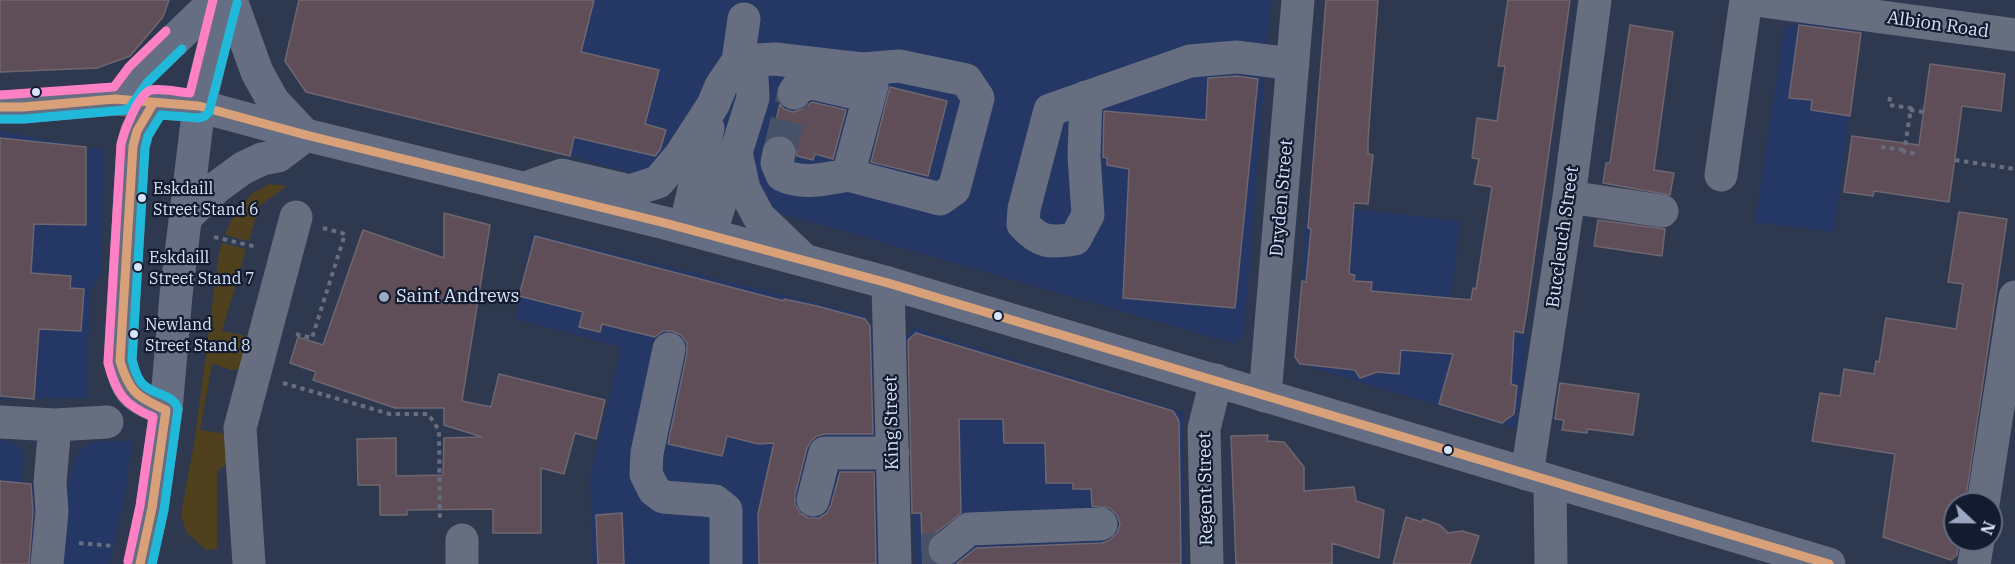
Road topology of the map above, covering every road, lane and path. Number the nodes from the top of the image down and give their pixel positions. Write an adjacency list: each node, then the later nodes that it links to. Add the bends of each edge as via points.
1 (216, 0): 16 (main road, via 138,75)
2 (225, 0): 19 (main road)
3 (231, 0): 23 (main road, via 257,72 273,101)
4 (1298, 0): 11 (street, Dryden Street)
5 (1595, 0): 34 (street, Buccleuch Street)
6 (1746, 0): 32 (street)
7 (1755, 0): 9 (street, Albion Road)
8 (744, 19): 10 (street)
9 (2015, 35)
10 (738, 61): 12 (street, via 775,59); 18 (street); 26 (street, via 752,77 753,98)
11 (1293, 64): 14 (street, via 1237,57 1190,62); 49 (street, Dryden Street)
12 (862, 69): 13 (street, via 850,92 812,83 798,87); 31 (street, via 872,86); 31 (street, via 898,66 966,80 978,98 954,189 940,199)
13 (794, 93)
14 (1086, 97)
15 (1890, 97): 21 (path, via 1889,105)
16 (121, 99): 17 (main road); 20 (main road)
17 (154, 102): 19 (main road); 50 (street, via 133,146 120,361 124,378 136,397)
18 (713, 105): 33 (street, via 658,182 630,191 562,175); 38 (street)
19 (200, 106): 23 (main road); 37 (main road)
20 (0, 107)
21 (1910, 110): 22 (path); 25 (path)
22 (1924, 112)
23 (306, 135): 33 (main road); 37 (main road, via 278,156 243,168)
24 (1881, 147): 25 (path)
25 (1905, 150): 28 (path)
26 (736, 152): 38 (street); 42 (street, via 744,189 759,217)
27 (779, 153): 31 (street, via 777,163 782,175 791,179 814,181)
28 (1918, 154)
29 (1955, 160): 30 (path)
30 (2015, 168)
31 (848, 175)
32 (1721, 175)
33 (525, 188): 38 (main road)
34 (1569, 197): 35 (street); 55 (street, Buccleuch Street)
35 (1662, 211)
36 (296, 216): 41 (street)
37 (186, 217): 50 (main road)
38 (698, 232): 42 (main road)
39 (345, 234): 45 (path, via 312,338 297,332)
40 (217, 237): 41 (path)
41 (286, 254): 63 (street, via 240,428)
42 (804, 260): 43 (main road)
43 (888, 283): 48 (main road); 54 (street, King Street)
44 (2015, 297): 56 (street)
45 (293, 343)
46 (669, 349): 64 (street, via 646,474 654,490 663,497 715,501 726,510)
47 (284, 372): 59 (path, via 281,382 379,411 428,414 440,430 440,541)
48 (1216, 380): 49 (main road); 65 (street, Regent Street, via 1204,429)
49 (1265, 396): 55 (main road)
50 (166, 410): 61 (main road)
51 (0, 422): 53 (street)
52 (107, 422): 53 (street)
53 (56, 425): 62 (street)
54 (893, 453): 57 (street, via 825,453); 60 (street, King Street)
55 (1538, 477): 66 (street, Buccleuch Street); 67 (main road)
56 (1985, 492)
57 (813, 500)
58 (1101, 524): 60 (street, via 969,529)
59 (462, 552)
60 (914, 554)
61 (144, 563)
62 (47, 564)
63 (249, 564)
64 (726, 564)
65 (1207, 564)
66 (1551, 564)
67 (1829, 564)

